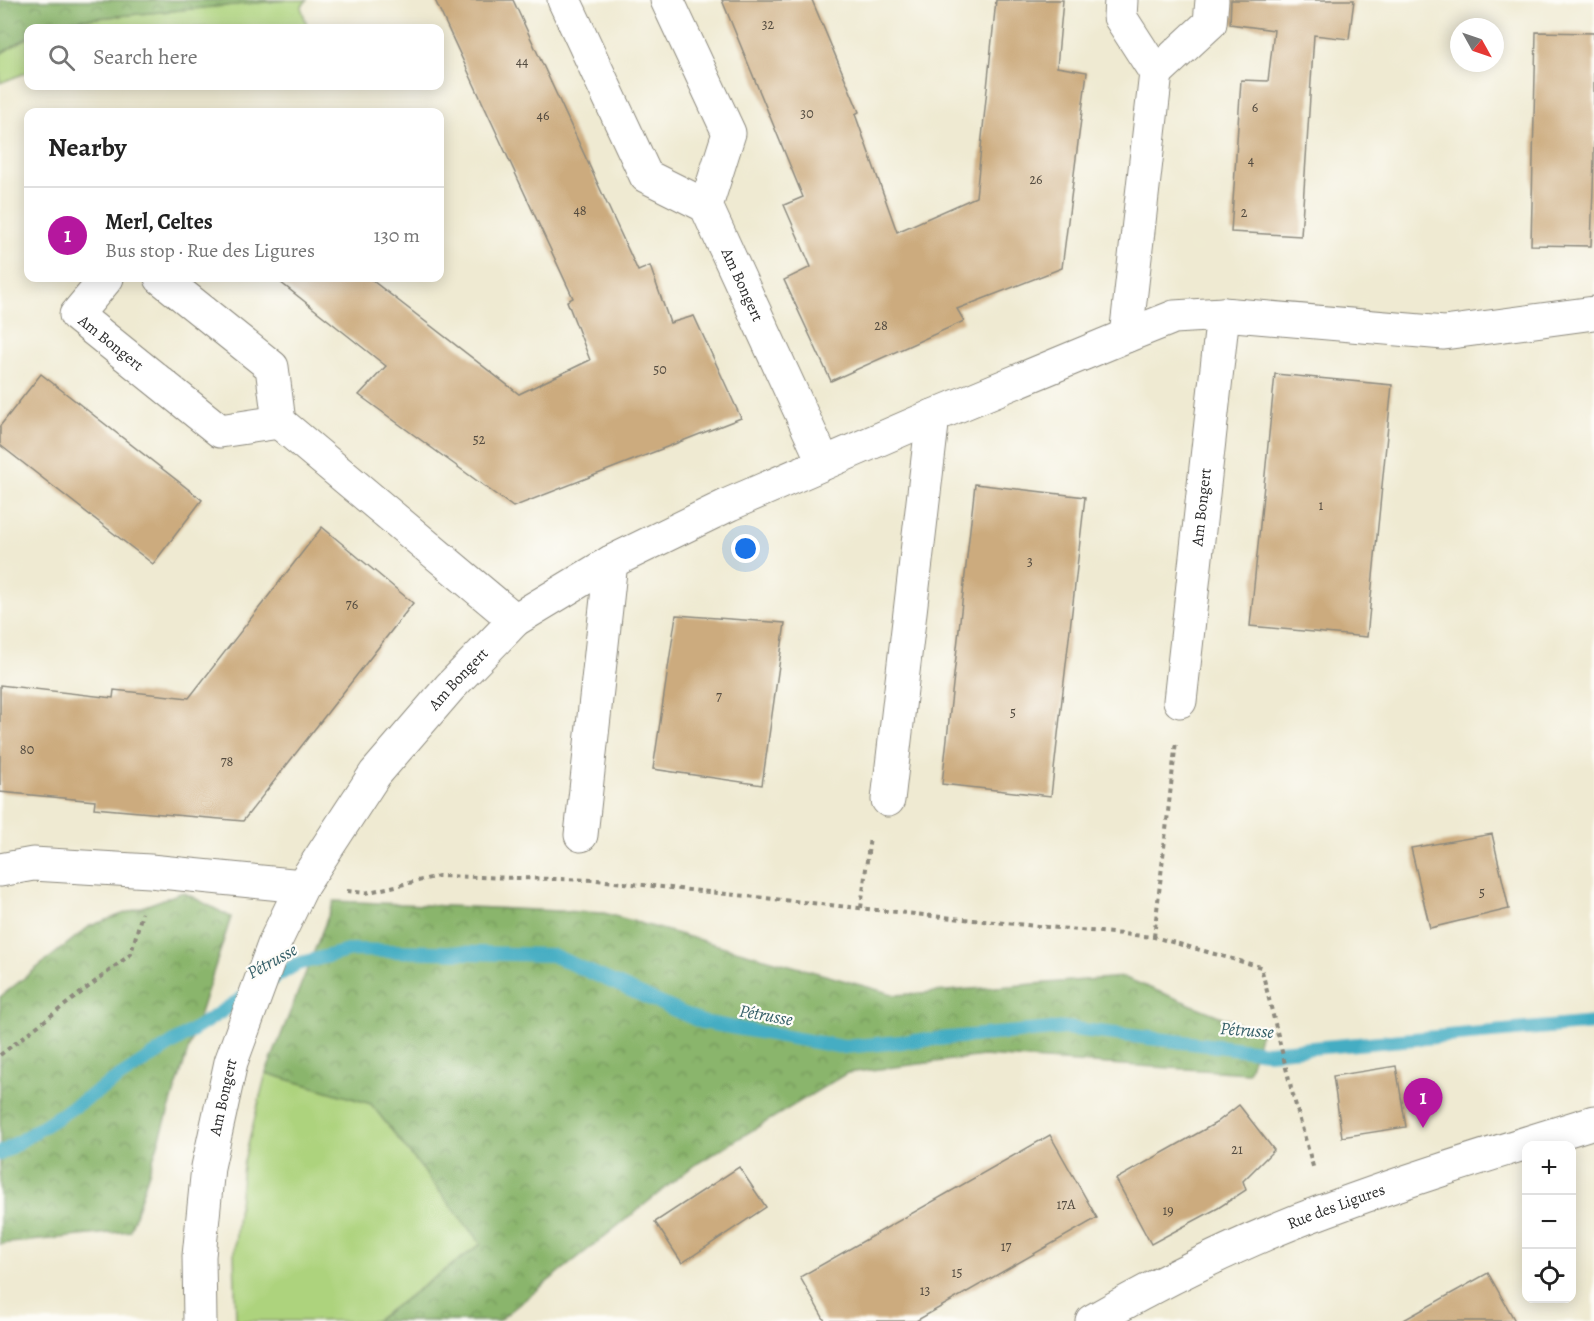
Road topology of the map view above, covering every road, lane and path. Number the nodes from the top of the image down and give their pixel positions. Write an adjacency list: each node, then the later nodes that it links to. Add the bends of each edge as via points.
1 (564, 0): 6 (street, via 646,176)
2 (667, 0): 6 (street, via 729,133)
3 (1121, 0): 5 (street, via 1120,17)
4 (1212, 0): 5 (street, via 1210,23)
5 (1156, 73): 11 (street)
6 (706, 206): 14 (street, Am Bongert)
7 (103, 282): 13 (street, Am Bongert, via 76,315 220,431)
8 (166, 282): 13 (street, via 272,367)
9 (1594, 313): 10 (street, Am Bongert, via 1444,333)
10 (1223, 314): 11 (street, Am Bongert, via 1174,317); 17 (street, Am Bongert)
11 (1126, 336): 12 (street, Am Bongert)
12 (933, 416): 14 (street, Am Bongert); 18 (street)
13 (279, 422): 16 (street)
14 (824, 463): 15 (street, Am Bongert)
15 (611, 562): 16 (street, Am Bongert); 19 (street)
16 (515, 620): 22 (street, Am Bongert, via 450,687 375,774)
17 (1180, 701): 24 (path)
18 (888, 800): 23 (path, via 872,817)
19 (581, 835)
20 (0, 870): 21 (street, via 33,864)
21 (150, 871): 22 (street); 25 (path, via 131,954)
22 (302, 886): 23 (path, via 365,893 439,876 596,880); 29 (street, Am Bongert, via 275,942 231,1062 208,1167 199,1256)
23 (861, 908): 24 (path)
24 (1154, 937): 27 (path, via 1260,967)
25 (0, 1054)
26 (1594, 1122): 27 (street, Rue des Ligures)
27 (1324, 1210): 28 (street, Rue des Ligures, via 1219,1255)
28 (1130, 1311): 30 (street, Rue des Ligures)
29 (200, 1321)
30 (1092, 1321)

